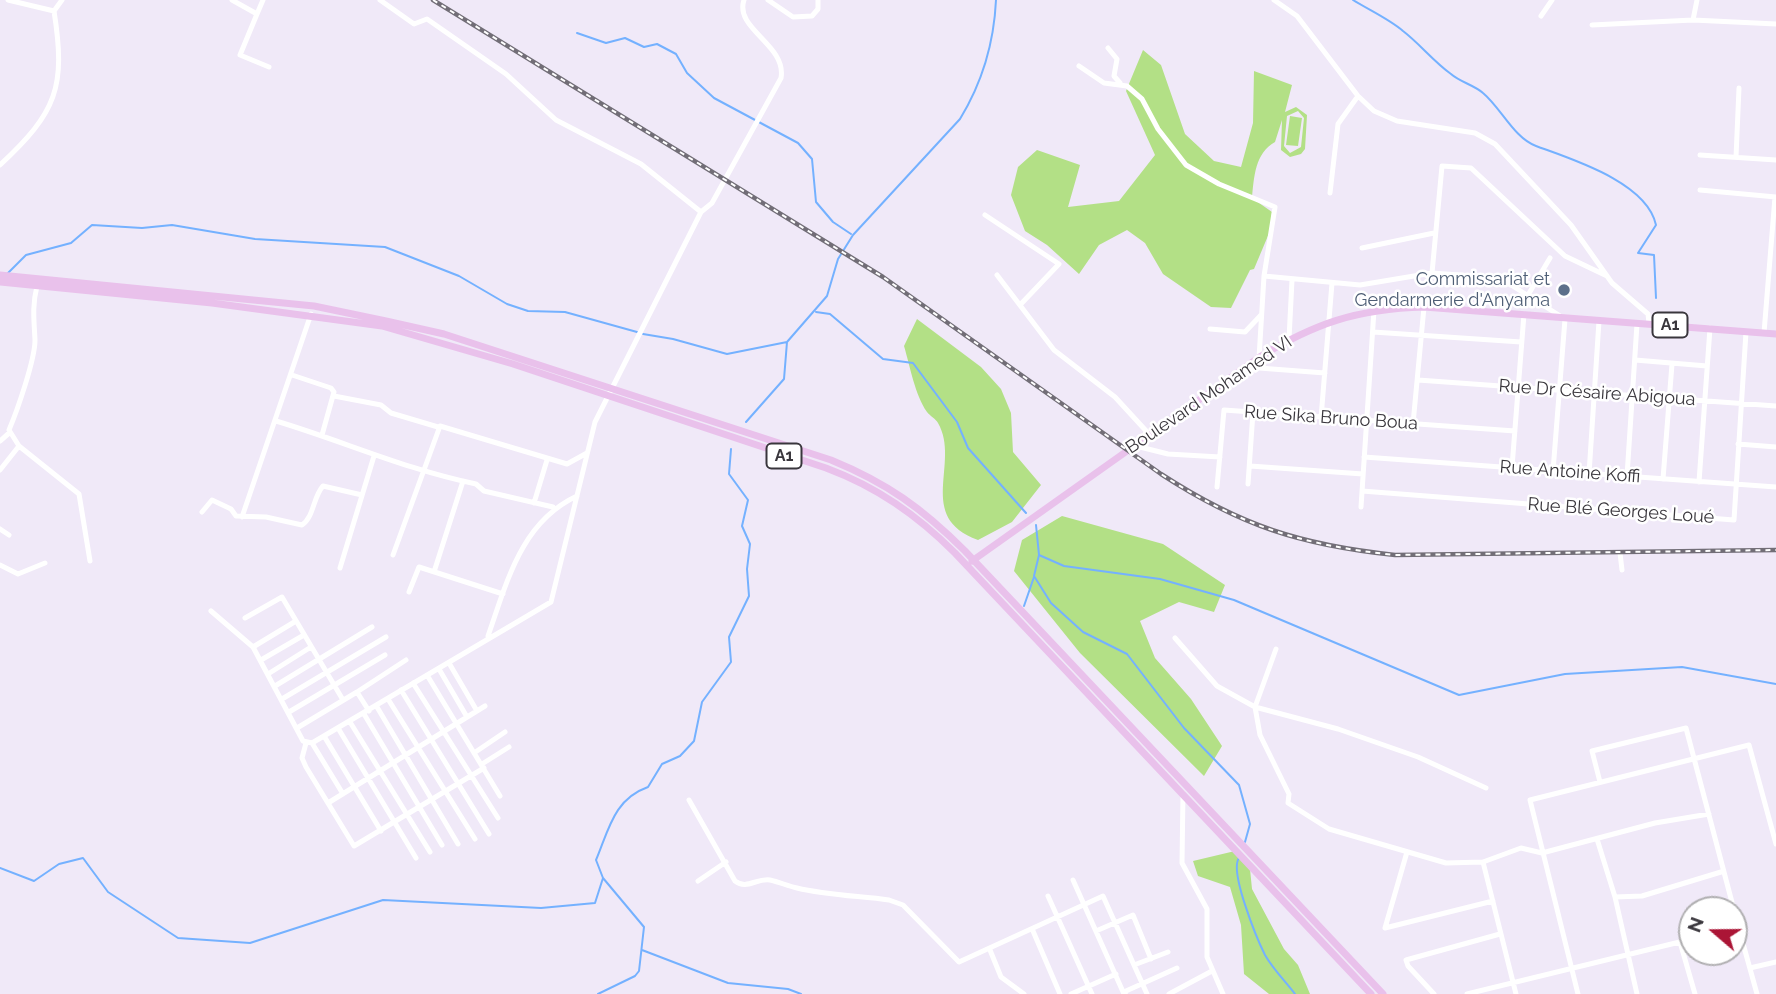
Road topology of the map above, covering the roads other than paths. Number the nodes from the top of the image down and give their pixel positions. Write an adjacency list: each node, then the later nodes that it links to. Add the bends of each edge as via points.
1 (8, 0): 12 (street)
2 (62, 0): 13 (street)
3 (232, 0): 14 (street)
4 (263, 0): 14 (street)
5 (380, 0): 32 (street, via 414,24 428,19 506,75 556,120 641,164)
6 (768, 0): 7 (street, via 793,17 812,16)
7 (818, 0)
8 (1274, 0): 24 (street, via 1297,16)
9 (1552, 0): 15 (street)
10 (1697, 0): 16 (street)
11 (743, 1): 32 (street, via 745,18 771,45 781,78 712,203)
12 (38, 3): 13 (street)
13 (54, 11): 28 (street, via 61,55 56,91 43,117)
14 (257, 14): 20 (street, via 240,55)
15 (1541, 16)
16 (1693, 20): 17 (street); 18 (street)
17 (1776, 24)
18 (1592, 25)
19 (1108, 48): 22 (street, via 1117,60 1114,76)
20 (269, 66)
21 (1079, 66): 22 (street, via 1104,83)
22 (1120, 83): 40 (street, via 1142,99 1186,165 1275,207)
23 (1739, 88): 26 (street)
24 (1358, 96): 30 (street, via 1338,124); 41 (street, via 1385,117 1460,129 1495,144 1571,225)
25 (1700, 155): 26 (street)
26 (1736, 157): 27 (street)
27 (1776, 160)
28 (0, 165)
29 (1700, 190): 31 (street)
30 (1329, 193)
31 (1776, 197): 62 (street)
32 (701, 212): 75 (street)
33 (985, 215): 47 (street, via 1059,264)
34 (1434, 233): 35 (street); 37 (street); 41 (street, via 1442,166 1471,168 1565,256)
35 (1363, 248)
36 (1550, 258): 46 (street)
37 (1432, 273): 44 (street, via 1360,285); 46 (street, via 1500,278)
38 (0, 275): 75 (main road, A1, via 314,306 444,334)
39 (997, 275): 47 (street)
40 (1264, 276): 42 (street); 51 (street)
41 (1607, 276): 56 (street, via 1648,314)
42 (1292, 280): 44 (street); 65 (street)
43 (0, 282): 45 (main road, A1)
44 (1332, 283): 54 (street)
45 (37, 286): 50 (main road, A1); 93 (street, via 32,306 32,360)
46 (1528, 295): 53 (street)
47 (1020, 305): 94 (street, via 1054,350 1115,397)
48 (1424, 307): 49 (main road, Boulevard Mohamed VI / A1); 52 (main road, Boulevard Mohamed VI / A1); 64 (street)
49 (1374, 310): 54 (main road, Boulevard Mohamed VI / A1); 60 (street)
50 (311, 314): 73 (street); 79 (main road, A1, via 452,344)
51 (1261, 314): 59 (street, via 1245,332); 67 (street)
52 (1524, 314): 53 (main road, Boulevard Mohamed VI / A1); 66 (street)
53 (1565, 319): 55 (main road, Boulevard Mohamed VI / A1); 77 (street)
54 (1329, 320): 65 (main road, Boulevard Mohamed VI / A1); 72 (street)
55 (1599, 321): 57 (main road, Boulevard Mohamed VI / A1); 78 (street)
56 (1649, 323): 57 (main road, Boulevard Mohamed VI / A1); 58 (main road, Boulevard Mohamed VI / A1)
57 (1637, 324): 68 (street)
58 (1710, 328): 61 (main road, Boulevard Mohamed VI / A1); 70 (street)
59 (1210, 329)
60 (1373, 332): 64 (street); 88 (street)
61 (1746, 332): 62 (main road, Boulevard Mohamed VI / A1); 84 (street, Rue Blé Georges Loué)
62 (1764, 333): 63 (main road, Boulevard Mohamed VI / A1)
63 (1776, 334)
64 (1421, 335): 66 (street); 74 (street)
65 (1289, 338): 67 (main road, Boulevard Mohamed VI / A1)
66 (1521, 342): 76 (street)
67 (1258, 358): 94 (main road, Boulevard Mohamed VI / A1)
68 (1635, 360): 69 (street); 81 (street)
69 (1672, 364): 70 (street); 82 (street)
70 (1707, 366): 83 (street)
71 (1259, 368): 72 (street)
72 (1325, 373): 87 (street)
73 (292, 375): 80 (street, via 331,388); 89 (street)
74 (1418, 380): 76 (street, Rue Dr Césaire Abigoua); 90 (street)
75 (611, 387): 79 (street); 135 (main road, A1, via 831,460 874,479 927,515)
76 (1518, 388): 77 (street, Rue Dr Césaire Abigoua); 92 (street)
77 (1560, 391): 78 (street, Rue Dr Césaire Abigoua); 110 (street)
78 (1594, 393): 81 (street, Rue Dr Césaire Abigoua); 112 (street)
79 (606, 395): 101 (street); 135 (main road, A1, via 846,475 921,520)
80 (334, 396): 91 (street, via 381,405 391,413); 95 (street)
81 (1632, 396): 82 (street, Rue Dr Césaire Abigoua); 113 (street)
82 (1669, 398): 83 (street, Rue Dr Césaire Abigoua); 114 (street)
83 (1705, 400): 84 (street, Rue Dr Césaire Abigoua); 116 (street)
84 (1741, 404): 85 (street, Rue Dr Césaire Abigoua); 97 (street, Rue Blé Georges Loué)
85 (1776, 406)
86 (1253, 412): 87 (street, Rue Sika Bruno Boua); 103 (street, Rue Sika Bruno Boua, via 1224,410); 106 (street)
87 (1321, 418): 88 (street, Rue Sika Bruno Boua)
88 (1367, 420): 90 (street, Rue Sika Bruno Boua); 104 (street)
89 (276, 421): 95 (street); 128 (street)
90 (1413, 424): 92 (street, Rue Sika Bruno Boua)
91 (438, 427): 105 (street); 109 (street)
92 (1515, 431): 107 (street)
93 (8, 434): 96 (street); 98 (street)
94 (1149, 434): 99 (main road, Boulevard Mohamed VI / A1)
95 (322, 435): 102 (street)
96 (0, 440)
97 (1738, 444): 100 (street); 118 (street, Rue Blé Georges Loué)
98 (19, 446): 108 (street); 133 (street, via 79,494)
99 (1134, 447): 103 (street); 135 (main road, Boulevard Mohamed VI / A1)
100 (1776, 447)
101 (588, 452): 105 (street, via 567,464); 123 (street)
102 (374, 456): 109 (street); 122 (street)
103 (1220, 457): 119 (street, Rue Sika Bruno Boua)
104 (1364, 457): 107 (street, Rue Antoine Koffi); 111 (street)
105 (547, 460): 124 (street)
106 (1250, 466): 111 (street); 117 (street)
107 (1512, 467): 110 (street, Rue Antoine Koffi)
108 (0, 470)
109 (423, 470): 115 (street); 132 (street)
110 (1553, 471): 112 (street, Rue Antoine Koffi)
111 (1363, 474): 121 (street)
112 (1589, 474): 113 (street, Rue Antoine Koffi)
113 (1627, 476): 114 (street, Rue Antoine Koffi)
114 (1663, 479): 116 (street, Rue Antoine Koffi)
115 (463, 481): 124 (street); 139 (street)
116 (1699, 482): 118 (street, Rue Antoine Koffi)
117 (1248, 484)
118 (1736, 484): 120 (street, Rue Antoine Koffi); 121 (street, Rue Blé Georges Loué, via 1734,520)
119 (1217, 487)
120 (1776, 487)
121 (1362, 491): 126 (street)
122 (362, 495): 128 (street, via 323,486 302,525); 137 (street)
123 (577, 496): 125 (street); 148 (street, via 551,602)
124 (534, 503): 125 (street)
125 (553, 507): 141 (street, via 517,555)
126 (1361, 507)
127 (202, 512): 128 (street, via 212,500)
128 (243, 517)
129 (0, 529): 130 (street)
130 (9, 535)
131 (1620, 553): 138 (street)
132 (393, 555)
133 (90, 561)
134 (44, 563): 136 (street, via 18,574)
135 (970, 563): 201 (main road, A1); 264 (main road, A1)
136 (0, 565)
137 (340, 568)
138 (1622, 570)
139 (434, 572): 140 (street, via 417,568); 141 (street)
140 (409, 592)
141 (503, 594): 148 (street)
142 (211, 611): 150 (street)
143 (245, 618): 144 (street, via 280,597)
144 (296, 621): 146 (street); 150 (street)
145 (372, 627): 155 (street)
146 (304, 635): 151 (street); 154 (street)
147 (386, 637): 159 (street)
148 (487, 637): 157 (street)
149 (1175, 638): 172 (street, via 1217,686)
150 (253, 647): 154 (street)
151 (311, 647): 155 (street); 160 (street)
152 (1276, 649): 172 (street)
153 (384, 656): 163 (street)
154 (261, 660): 160 (street)
155 (318, 660): 159 (street); 164 (street)
156 (406, 660): 166 (street)
157 (449, 663): 158 (street); 173 (street)
158 (439, 668): 161 (street); 176 (street)
159 (326, 673): 163 (street); 167 (street)
160 (268, 674): 164 (street)
161 (427, 676): 162 (street); 178 (street)
162 (413, 683): 165 (street); 181 (street)
163 (334, 685): 169 (street); 174 (street)
164 (275, 686): 167 (street)
165 (401, 690): 168 (street); 184 (street)
166 (357, 692): 169 (street); 175 (street)
167 (282, 699): 174 (street)
168 (388, 699): 171 (street); 186 (street)
169 (343, 700): 179 (street)
170 (485, 706): 173 (street)
171 (377, 707): 175 (street); 189 (street)
172 (1255, 707): 199 (street, via 1418,757); 220 (street, via 1260,735 1289,794 1288,803 1329,830)
173 (477, 711): 176 (street)
174 (289, 712): 179 (street)
175 (367, 713): 177 (street); 191 (street)
176 (467, 717): 178 (street)
177 (350, 722): 180 (street); 193 (street)
178 (456, 723): 181 (street); 188 (street)
179 (297, 728): 185 (street)
180 (338, 728): 183 (street); 195 (street)
181 (443, 731): 184 (street); 194 (street)
182 (505, 732): 188 (street)
183 (324, 736): 185 (street); 198 (street)
184 (430, 739): 186 (street); 197 (street)
185 (309, 743): 202 (street); 206 (street, via 302,758)
186 (418, 747): 189 (street); 200 (street)
187 (509, 747): 192 (street)
188 (474, 753): 192 (street)
189 (405, 755): 191 (street); 204 (street)
190 (1694, 758): 196 (street); 196 (street, via 1686,728 1592,751); 208 (street); 217 (street, via 1749,745)
191 (393, 762): 193 (street); 207 (street)
192 (483, 766): 194 (street); 203 (street)
193 (380, 770): 195 (street); 209 (street)
194 (471, 776): 197 (street); 210 (street)
195 (368, 778): 198 (street); 211 (street)
196 (1600, 782): 221 (street, via 1530,800)
197 (458, 784): 200 (street); 213 (street)
198 (355, 786): 202 (street); 212 (street)
199 (1486, 788)
200 (445, 792): 204 (street); 214 (street)
201 (1183, 793): 250 (street, via 1182,863 1207,909); 263 (main road, A1)
202 (343, 794): 206 (street)
203 (500, 796)
204 (432, 799): 207 (street); 216 (street)
205 (690, 800): 223 (street)
206 (328, 803): 212 (street, via 355,845)
207 (421, 807): 209 (street); 218 (street)
208 (1709, 814): 215 (street); 225 (street)
209 (408, 815): 211 (street); 219 (street)
210 (498, 818)
211 (394, 823): 212 (street); 222 (street)
212 (381, 831)
213 (489, 834)
214 (475, 839)
215 (1597, 839): 221 (street); 230 (street)
216 (458, 844)
217 (1776, 844)
218 (442, 845)
219 (430, 852)
220 (1407, 852): 224 (street, via 1439,863); 231 (street, via 1385,928)
221 (1542, 853): 224 (street, via 1521,848); 248 (street)
222 (416, 858)
223 (726, 862): 227 (street); 239 (street, via 740,885 771,880 903,905 959,961)
224 (1483, 862): 231 (street)
225 (1721, 872): 229 (street); 230 (street, via 1642,896)
226 (1073, 880): 232 (street)
227 (698, 881)
228 (1048, 896): 233 (street)
229 (1729, 896)
230 (1615, 897): 241 (street)
231 (1493, 901): 237 (street)
232 (1084, 906): 233 (street); 234 (street, via 1103,896); 236 (street)
233 (1057, 919): 235 (street); 254 (street)
234 (1114, 922): 236 (street); 242 (street, via 1133,915); 245 (street)
235 (1033, 931): 239 (street); 256 (street)
236 (1096, 931): 251 (street)
237 (1500, 933): 253 (street); 265 (street, via 1406,960)
238 (1678, 943): 241 (street)
239 (990, 950): 255 (street, via 1001,977)
240 (1168, 952): 242 (street)
241 (1628, 956): 248 (street); 269 (street)
242 (1151, 959): 245 (street)
243 (1748, 962): 249 (street)
244 (1776, 962): 249 (street)
245 (1134, 965): 252 (street)
246 (1687, 966): 270 (street)
247 (1177, 968): 252 (street)
248 (1572, 968): 253 (street); 268 (street)
249 (1750, 968): 271 (street)
250 (1212, 971): 261 (street); 262 (street)
251 (1116, 974): 254 (street); 259 (street)
252 (1142, 983): 259 (street); 260 (street)
253 (1513, 983): 266 (street); 267 (street)
254 (1089, 986): 257 (street); 258 (street)
255 (1024, 994)
256 (1060, 994)
257 (1071, 994)
258 (1092, 994)
259 (1125, 994)
260 (1147, 994)
261 (1168, 994)
262 (1223, 994)
263 (1371, 994)
264 (1383, 994)
265 (1434, 994)
266 (1468, 994)
267 (1516, 994)
268 (1578, 994)
269 (1637, 994)
270 (1695, 994)
271 (1756, 994)

